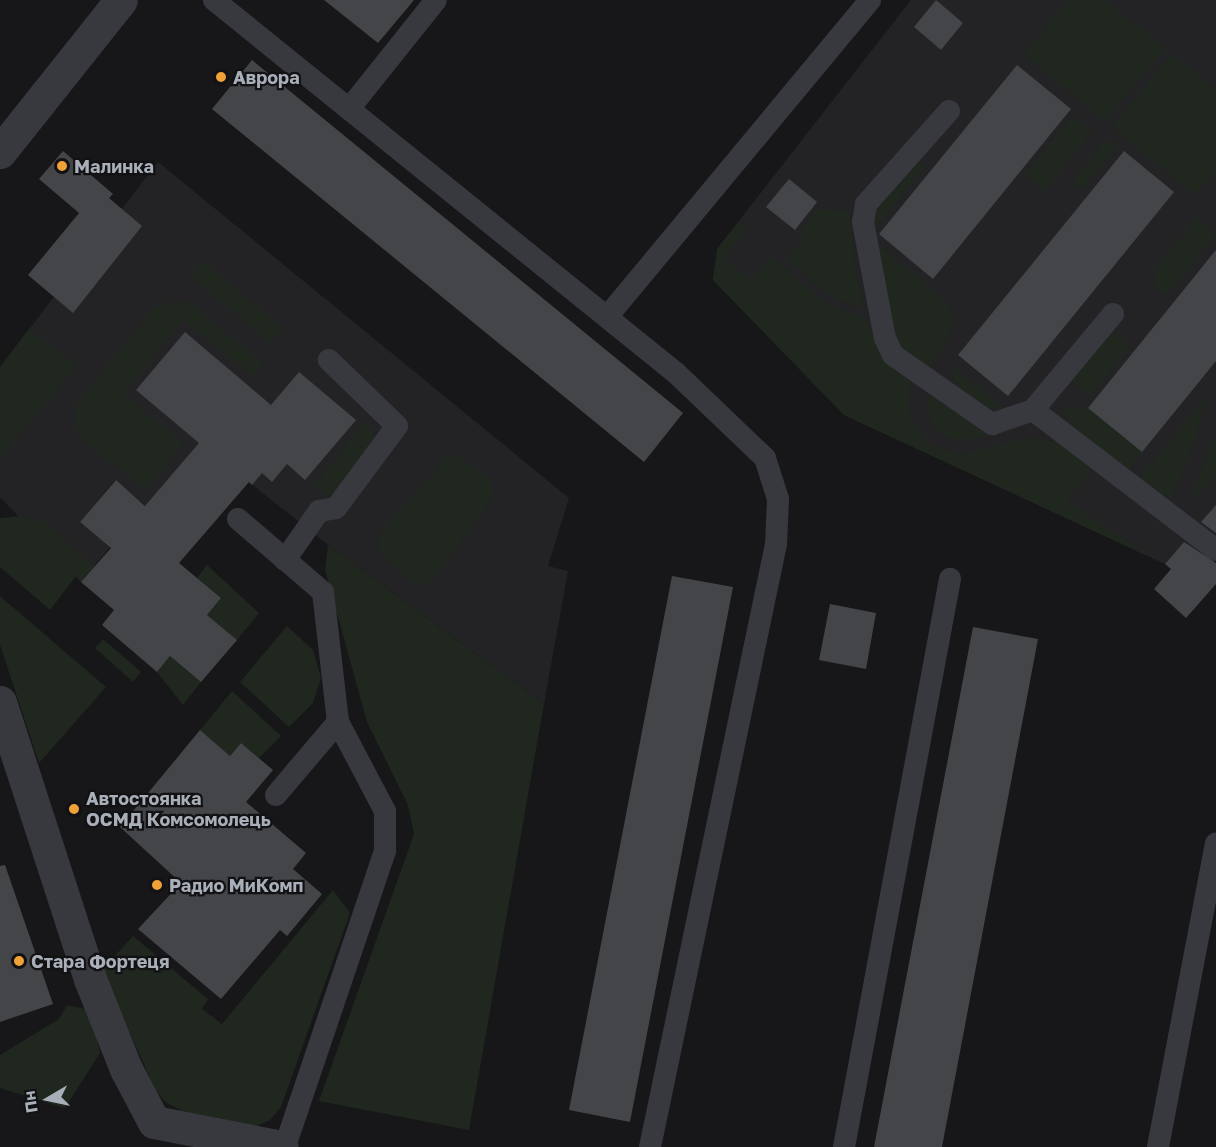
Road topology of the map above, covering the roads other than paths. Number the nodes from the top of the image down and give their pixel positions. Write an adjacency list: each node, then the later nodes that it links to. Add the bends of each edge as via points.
1 (121, 0): 7 (street)
2 (214, 0): 5 (lane)
3 (436, 0): 5 (lane)
4 (870, 0): 9 (lane)
5 (348, 109): 9 (lane)
6 (949, 111): 11 (lane, via 866,204 863,222 885,338 893,355 992,424)
7 (0, 152)
8 (1113, 314): 11 (lane)
9 (607, 317): 21 (lane, via 676,373 765,458 778,499 776,544)
10 (329, 360): 14 (lane, via 397,426 336,508 320,512)
11 (1032, 410): 13 (lane)
12 (238, 519): 14 (lane)
13 (1216, 550)
14 (285, 560): 17 (lane, via 323,592)
15 (950, 579): 22 (lane)
16 (0, 702): 20 (street, via 90,979 126,1069 154,1122)
17 (338, 722): 18 (lane); 20 (lane, via 385,811 385,851)
18 (276, 795)
19 (1216, 844): 23 (lane)
20 (284, 1147)
21 (650, 1147)
22 (844, 1147)
23 (1158, 1147)

